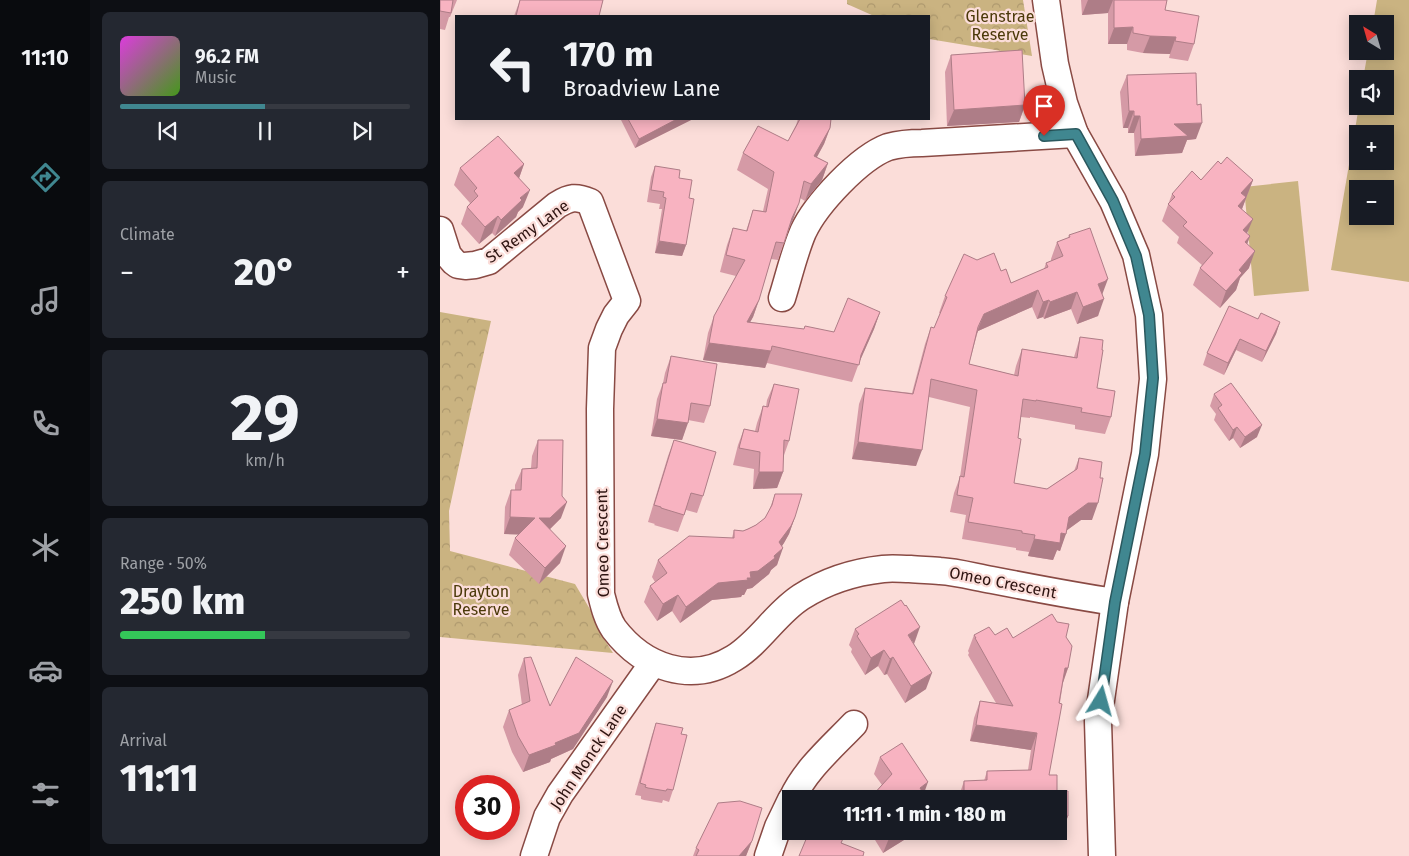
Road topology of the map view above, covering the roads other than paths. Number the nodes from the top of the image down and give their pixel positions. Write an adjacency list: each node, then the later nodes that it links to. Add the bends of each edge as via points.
1 (1046, 0): 2 (street, via 1058,78)
2 (1076, 134): 4 (street, via 904,144 871,157 849,174 810,217); 6 (street, via 1113,201 1136,256 1149,315 1153,378 1145,454)
3 (440, 230): 5 (street, St Remy Lane, via 448,255 454,262 474,266 489,260 557,205 580,197 590,202)
4 (782, 298)
5 (627, 300): 7 (street, Omeo Crescent, via 616,315 602,348 601,594 614,628 639,654)
6 (1115, 602): 7 (street, Omeo Crescent, via 941,571 884,568 830,582 800,598 753,643 717,666 684,670); 13 (street, via 1098,721)
7 (653, 663): 11 (street, John Monck Lane, via 560,794 547,817)
8 (854, 724): 9 (street, via 826,752)
9 (798, 790)
10 (782, 819): 12 (street)
11 (534, 856)
12 (768, 856)
13 (1102, 856)

